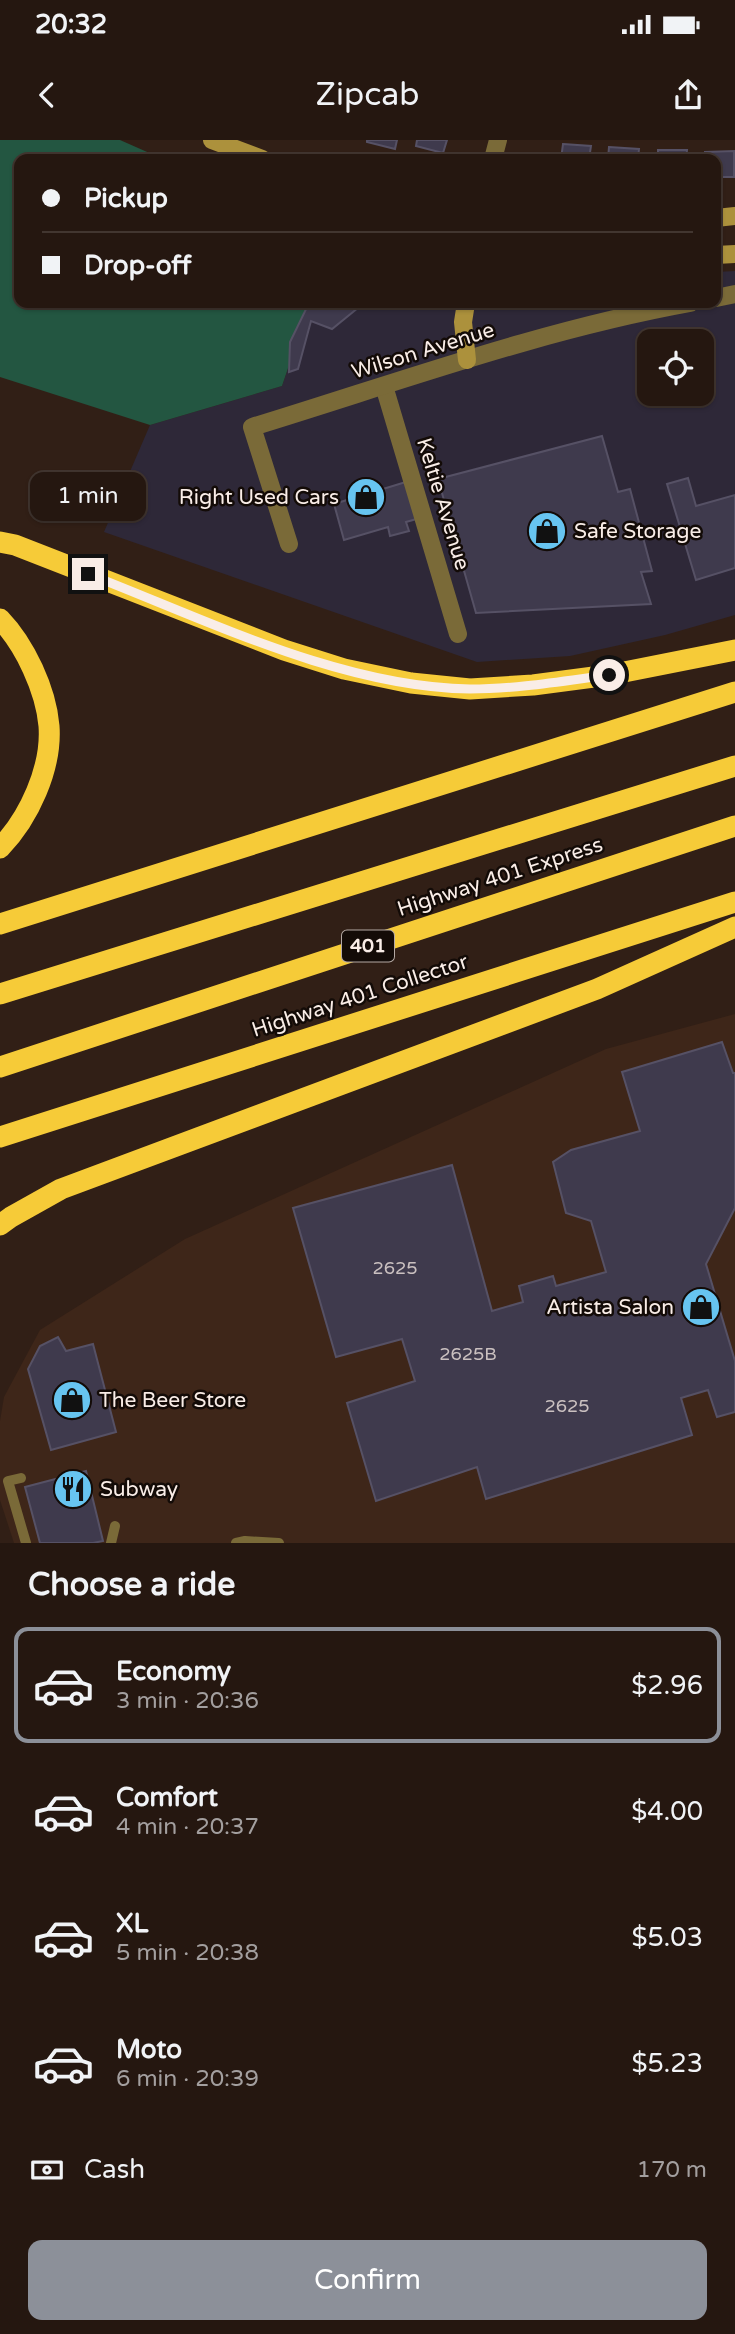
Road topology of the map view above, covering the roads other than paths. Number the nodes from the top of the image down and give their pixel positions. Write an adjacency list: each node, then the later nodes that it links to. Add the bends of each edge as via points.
1 (212, 140): 2 (main road)
2 (249, 154)
3 (465, 308): 5 (main road)
4 (659, 308): 5 (street, Wilson Avenue)
5 (467, 360): 6 (street, Wilson Avenue)
6 (384, 386): 8 (street, Wilson Avenue, via 252,426); 10 (street, Keltie Avenue)
7 (0, 542): 11 (highway, via 284,650 411,683 470,689 533,685)
8 (289, 544)
9 (0, 620): 15 (highway, via 26,654 49,726 45,762 33,799)
10 (458, 634)
11 (735, 650)
12 (735, 692): 17 (highway)
13 (735, 766): 19 (highway, Highway 401 Express)
14 (735, 826): 20 (highway, Highway 401 Express / 401)
15 (0, 848)
16 (735, 902): 21 (highway, Highway 401 Collector)
17 (0, 924)
18 (735, 927): 22 (highway, via 597,989 61,1189)
19 (0, 994)
20 (0, 1067)
21 (0, 1137)
22 (0, 1225)
23 (22, 1478): 25 (lane, via 8,1481)
24 (115, 1526): 26 (lane)
25 (26, 1543)
26 (111, 1543)
27 (236, 1543): 28 (lane)
28 (279, 1543)

